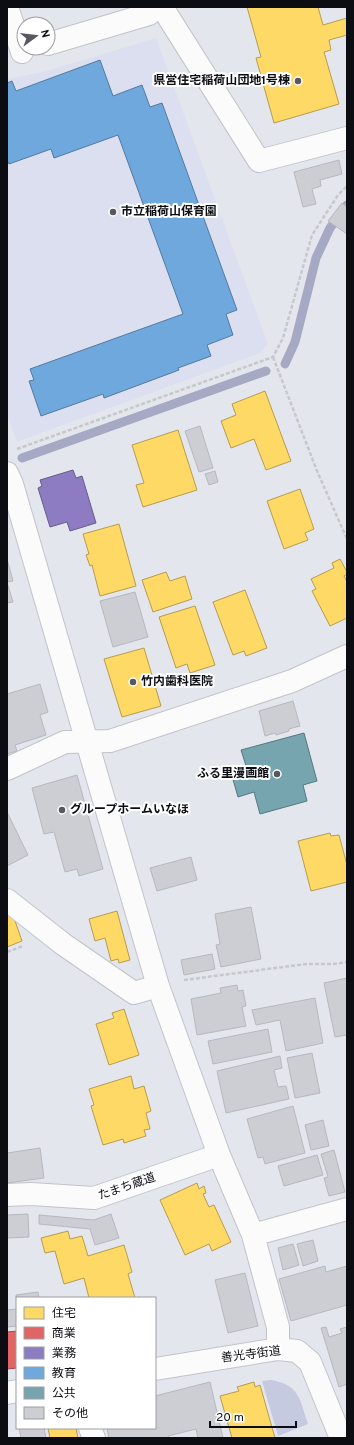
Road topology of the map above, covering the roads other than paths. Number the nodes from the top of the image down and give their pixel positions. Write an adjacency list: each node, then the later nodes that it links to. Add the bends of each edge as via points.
1 (8, 7): 4 (street)
2 (156, 7): 5 (street, via 149,14)
3 (162, 7): 6 (street, via 260,161)
4 (16, 33)
5 (56, 42)
6 (347, 138)
7 (7, 473): 9 (street)
8 (347, 656): 9 (street, via 292,681 110,741)
9 (87, 741): 10 (street, via 65,742); 12 (street)
10 (7, 769)
11 (7, 900): 12 (street, via 63,944 134,993)
12 (158, 986): 13 (street)
13 (219, 1155): 14 (street, たまち蔵道, via 94,1198); 16 (street)
14 (7, 1195)
15 (347, 1209): 16 (street)
16 (253, 1235): 17 (street, via 278,1327)
17 (278, 1349): 18 (street, 善光寺街道); 19 (street, 善光寺街道, via 297,1351 310,1362)
18 (156, 1369)
19 (341, 1438)

